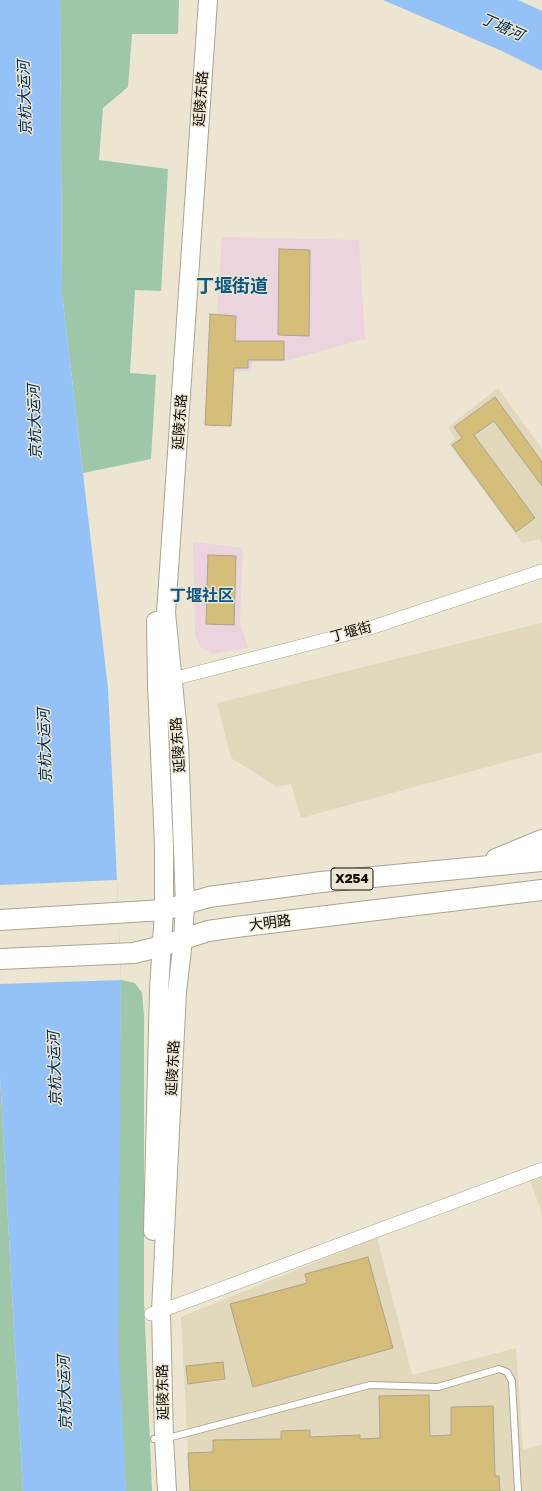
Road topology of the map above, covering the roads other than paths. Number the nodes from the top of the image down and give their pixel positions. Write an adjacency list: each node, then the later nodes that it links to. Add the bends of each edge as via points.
1 (198, 0): 4 (main road, 延陵东路, via 182,253 156,571)
2 (208, 0): 4 (main road, 延陵东路, via 166,613)
3 (542, 571): 4 (street, 丁堰街, via 367,629)
4 (165, 681): 9 (main road, 延陵东路, via 179,743); 10 (main road, 延陵东路)
5 (542, 840): 7 (main road)
6 (542, 861): 7 (main road, X254)
7 (478, 867): 9 (main road, X254, via 320,882 209,897)
8 (538, 892): 12 (main road, 大明路 / X254, via 236,927 208,931)
9 (185, 904): 10 (main road, X254); 12 (main road, 延陵东路)
10 (164, 910): 11 (main road, X254); 13 (main road, 延陵东路)
11 (0, 920)
12 (183, 940): 13 (main road, 大明路 / X254); 16 (main road, 延陵东路, via 177,992)
13 (162, 946): 14 (main road, 大明路 / X254, via 134,953); 16 (main road, 延陵东路, via 159,990)
14 (0, 959)
15 (542, 1169): 16 (street)
16 (156, 1312): 17 (main road, 延陵东路)
17 (159, 1439): 18 (main road, 延陵东路); 19 (main road, 延陵东路); 20 (lane, via 370,1385 438,1388 499,1369 507,1372 512,1381)
18 (156, 1491)
19 (167, 1491)
20 (518, 1491)

